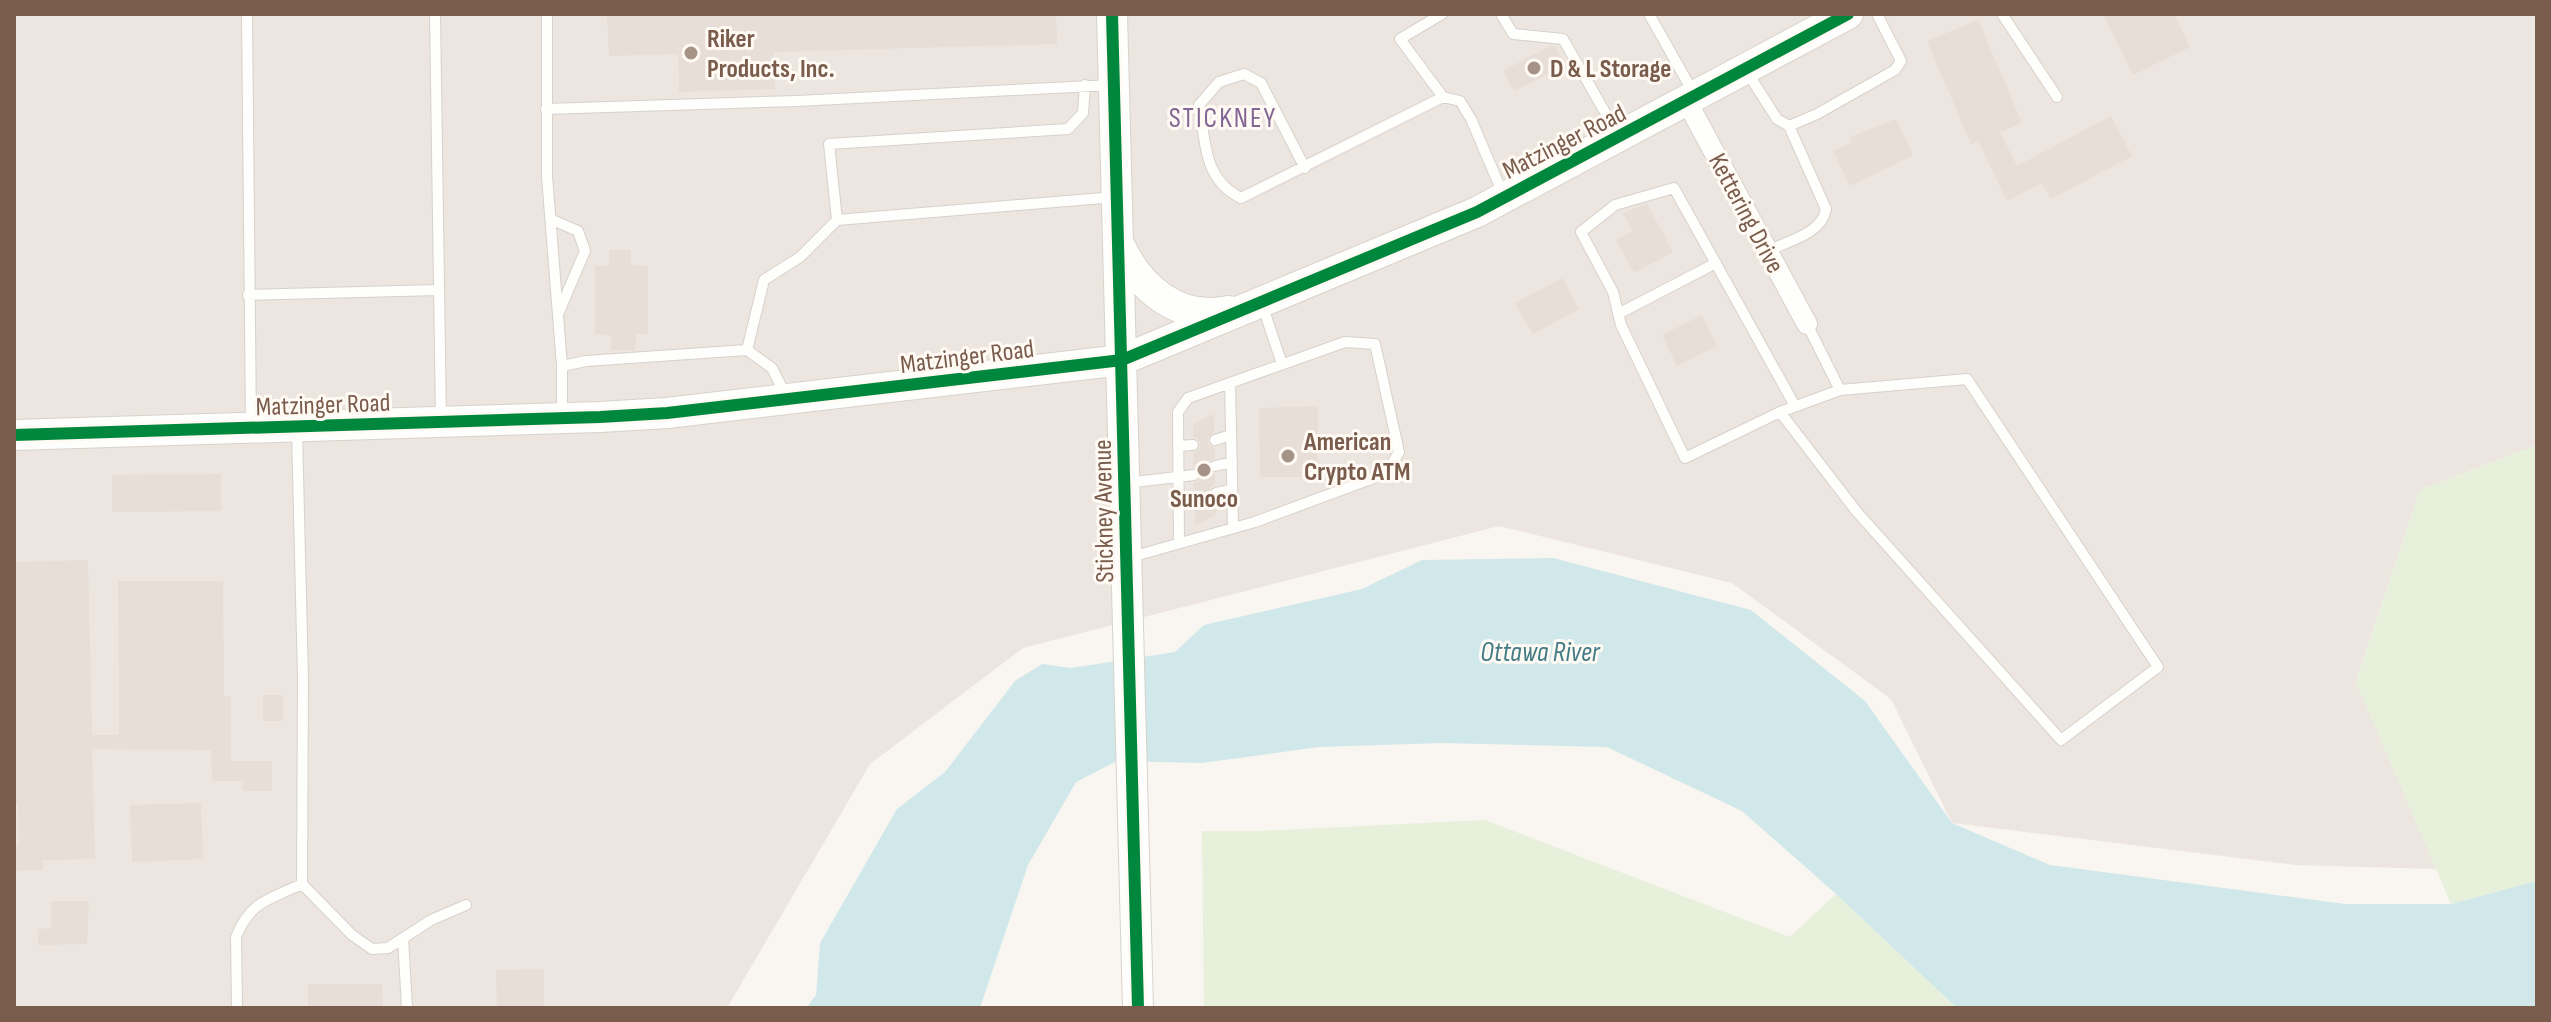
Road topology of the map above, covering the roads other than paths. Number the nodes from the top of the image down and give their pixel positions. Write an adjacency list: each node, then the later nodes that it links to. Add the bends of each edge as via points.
1 (247, 14): 28 (lane)
2 (435, 14): 27 (lane)
3 (547, 14): 16 (lane)
4 (1112, 14): 12 (street, Stickney Avenue)
5 (1442, 14): 13 (lane, via 1400,39)
6 (1501, 14): 18 (lane, via 1513,34 1563,39)
7 (1649, 14): 15 (lane)
8 (1848, 14): 11 (street, Matzinger Road)
9 (1877, 14): 17 (lane, via 1901,61 1895,70)
10 (2002, 14): 14 (lane)
11 (1746, 70): 15 (street, Matzinger Road); 17 (lane, via 1777,119)
12 (1099, 85): 16 (lane); 21 (street, Stickney Avenue); 23 (lane, via 1068,129 829,144)
13 (1443, 97): 19 (lane); 20 (lane, via 1460,101)
14 (2057, 97)
15 (1692, 99): 18 (street, Matzinger Road); 25 (street, Kettering Drive)
16 (546, 109): 22 (lane)
17 (1789, 126): 25 (lane, via 1826,209 1825,218 1819,227)
18 (1620, 137): 20 (street, Matzinger Road)
19 (1305, 168): 19 (lane, via 1241,198 1226,191 1210,170 1199,105 1219,82 1244,74 1261,83)
20 (1504, 196): 29 (street, Matzinger Road)
21 (1117, 197): 23 (lane); 24 (street, Stickney Avenue)
22 (550, 219): 31 (lane); 31 (lane, via 578,231 585,251)
23 (837, 220): 33 (lane, via 800,257 764,280)
24 (1118, 242): 29 (street, via 1135,274 1170,303 1220,313); 34 (street, Stickney Avenue)
25 (1767, 251): 32 (street, Kettering Drive)
26 (1716, 263): 30 (lane); 30 (lane, via 1674,188 1615,205 1581,232 1613,292); 40 (lane)
27 (439, 290): 28 (lane); 43 (lane)
28 (248, 295): 45 (lane)
29 (1256, 304): 34 (street, Matzinger Road); 35 (lane)
30 (1618, 314): 41 (lane, via 1685,458)
31 (558, 316): 36 (lane)
32 (1807, 324): 38 (lane)
33 (747, 350): 36 (lane); 39 (lane, via 772,368)
34 (1122, 360): 39 (street, Matzinger Road); 55 (street, Stickney Avenue)
35 (1282, 364): 37 (lane); 60 (lane, via 1345,342 1375,344 1399,452 1387,473)
36 (562, 366): 42 (lane)
37 (1230, 383): 47 (lane); 50 (lane, via 1188,398 1178,412)
38 (1840, 390): 40 (lane); 41 (lane, via 1967,379 2158,667 2061,740 1857,512)
39 (788, 400): 42 (street, Matzinger Road)
40 (1795, 406): 41 (lane)
41 (1780, 412)
42 (562, 418): 43 (street, Matzinger Road)
43 (441, 422): 44 (street, Matzinger Road)
44 (297, 426): 45 (street, Matzinger Road); 63 (lane)
45 (251, 428): 46 (street, Matzinger Road)
46 (14, 435)
47 (1231, 435): 48 (lane); 51 (lane)
48 (1215, 440)
49 (1193, 445): 50 (lane)
50 (1178, 446): 54 (lane)
51 (1232, 462): 52 (lane); 56 (lane)
52 (1215, 466)
53 (1194, 475): 54 (lane)
54 (1178, 478): 55 (lane); 59 (lane)
55 (1124, 483): 62 (street, Stickney Avenue)
56 (1232, 489): 57 (lane); 60 (lane)
57 (1216, 493)
58 (1194, 499): 59 (lane)
59 (1179, 505): 61 (lane)
60 (1233, 528): 61 (lane)
61 (1179, 543): 62 (lane)
62 (1125, 558): 68 (street, Stickney Avenue)
63 (302, 884): 65 (lane, via 372,949 388,948); 66 (lane, via 254,907 240,926)
64 (466, 905): 65 (lane)
65 (403, 938): 67 (lane)
66 (237, 1008)
67 (407, 1008)
68 (1138, 1008)

